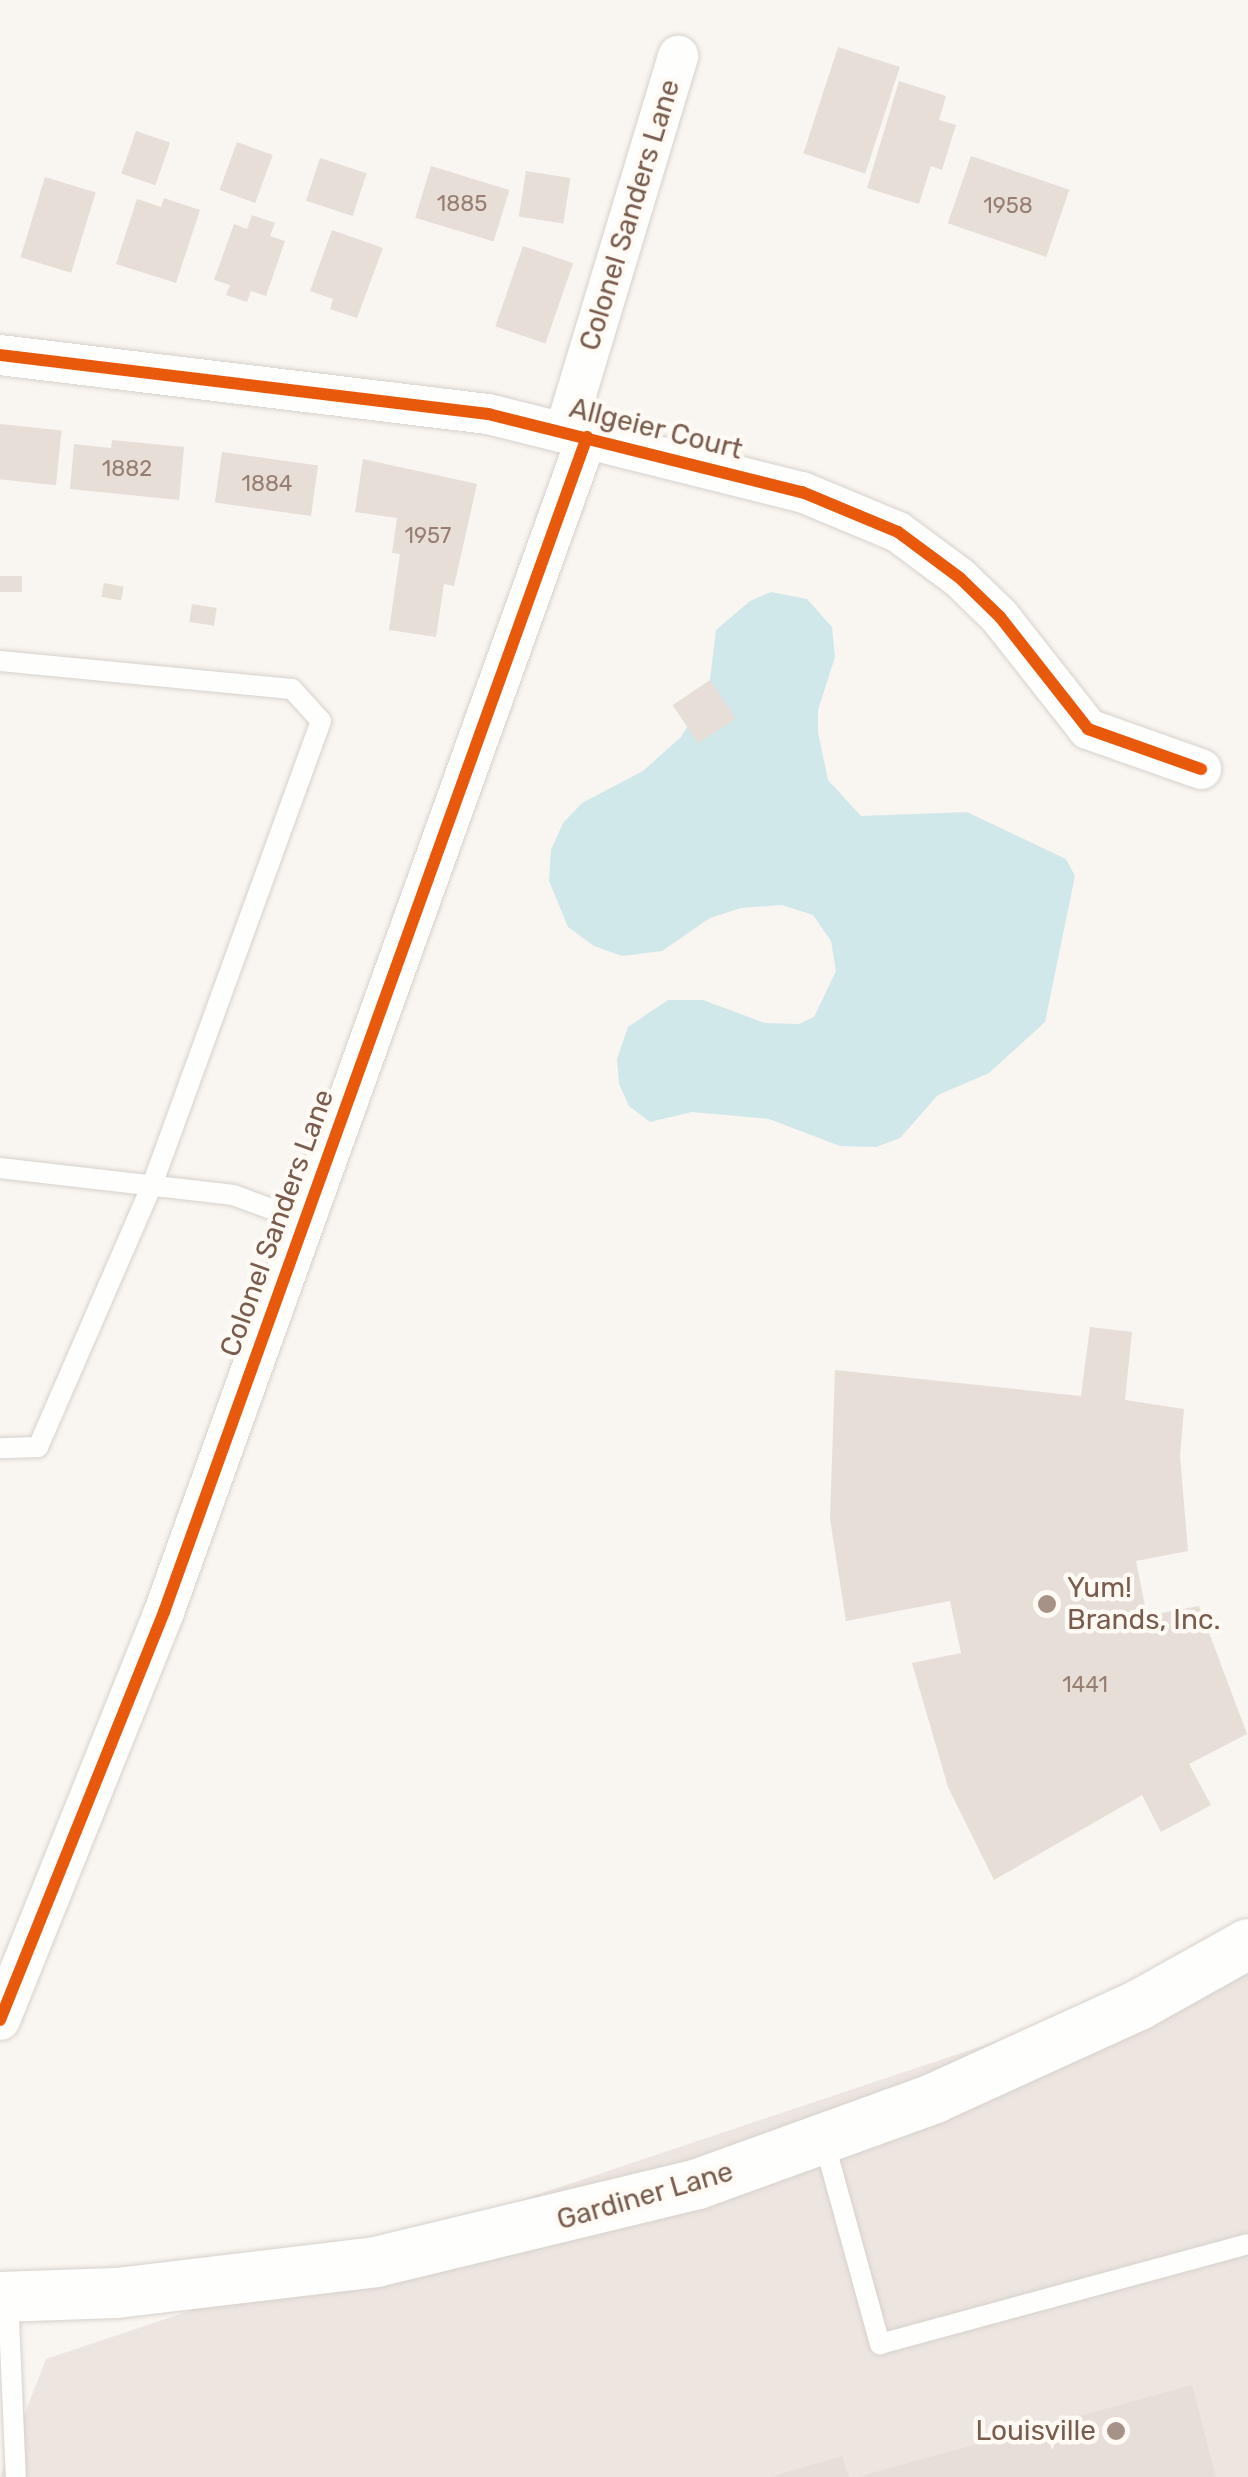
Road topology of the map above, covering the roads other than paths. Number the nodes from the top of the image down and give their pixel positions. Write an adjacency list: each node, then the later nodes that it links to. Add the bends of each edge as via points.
1 (678, 56): 3 (street, Colonel Sanders Lane)
2 (0, 355): 3 (street, Allgeier Court, via 488,414)
3 (576, 434): 5 (street, Allgeier Court, via 802,492 898,532 983,599 1088,730); 8 (street, Colonel Sanders Lane)
4 (0, 660): 7 (lane, via 292,689 321,721)
5 (1201, 769)
6 (0, 1168): 7 (lane)
7 (152, 1184): 8 (lane, via 233,1194); 9 (lane, via 38,1447)
8 (304, 1221): 11 (street, Colonel Sanders Lane, via 164,1612)
9 (0, 1448)
10 (1246, 1950): 12 (street, Gardiner Lane, via 1045,2049)
11 (0, 2020)
12 (824, 2142): 13 (lane, via 880,2344); 14 (street, Gardiner Lane, via 698,2184 376,2262 116,2293)
13 (1248, 2244)
14 (4, 2297): 15 (lane)
15 (16, 2477)

